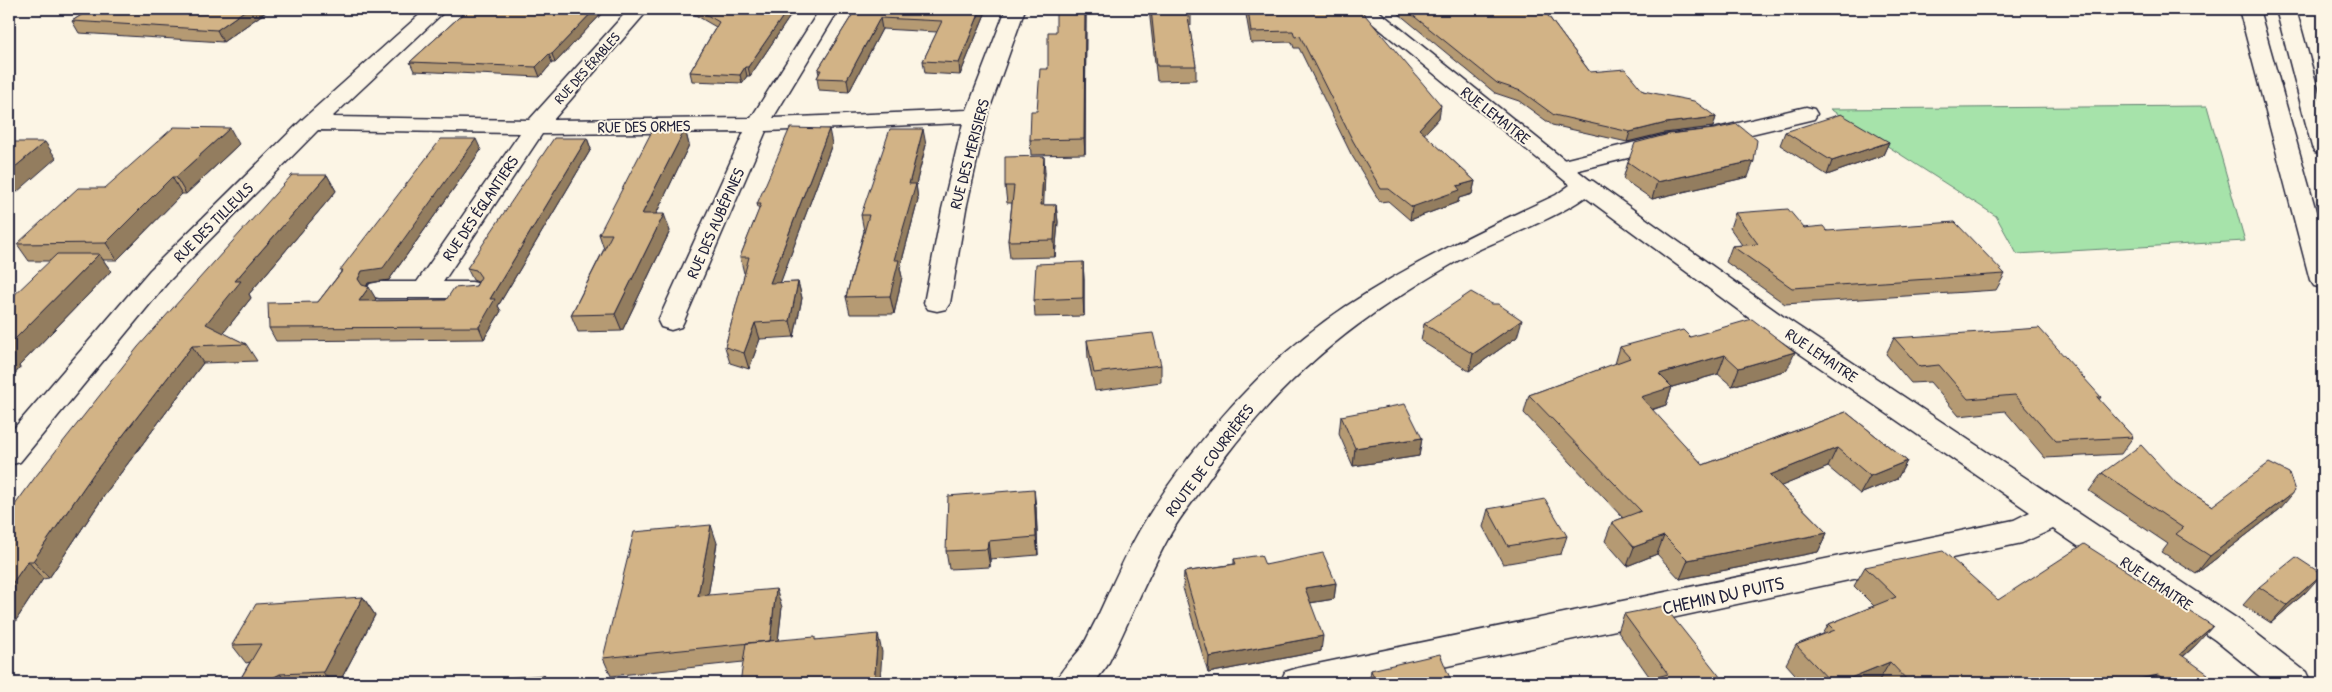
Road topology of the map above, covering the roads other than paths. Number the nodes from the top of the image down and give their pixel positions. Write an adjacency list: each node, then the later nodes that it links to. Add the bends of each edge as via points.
1 (437, 9): 10 (main road, RUE DES TILLEULS)
2 (639, 9): 12 (main road, RUE DES ÉRABLES)
3 (829, 9): 11 (main road, RUE DES AUBÉPINES)
4 (1016, 9): 9 (main road, RUE DES MERISIERS)
5 (1364, 9): 14 (main road, RUE LEMAITRE)
6 (2249, 9): 15 (main road)
7 (2286, 9): 13 (main road)
8 (1806, 114): 14 (main road, ROUTE DE COURRIÈRES, via 1709,137 1664,142)
9 (976, 116): 11 (main road, RUE DES ORMES); 19 (main road, RUE DES MERISIERS, via 954,209)
10 (312, 123): 12 (main road, RUE DES ORMES); 21 (main road, RUE DES TILLEULS, via 160,276)
11 (758, 125): 12 (main road, RUE DES ORMES); 20 (main road, RUE DES AUBÉPINES)
12 (535, 127): 17 (main road, RUE DES ÉGLANTIERS)
13 (2323, 147)
14 (1574, 176): 22 (main road, RUE LEMAITRE, via 1774,323); 23 (main road, ROUTE DE COURRIÈRES, via 1564,200 1465,247 1353,314 1298,357 1246,408 1158,527 1095,656)
15 (2323, 280)
16 (379, 290): 17 (main road)
17 (425, 290): 18 (main road)
18 (472, 290)
19 (937, 303)
20 (672, 321)
21 (9, 454)
22 (2055, 513): 24 (main road, CHEMIN DU PUITS, via 2022,531); 25 (main road, RUE LEMAITRE, via 2227,630)
23 (1073, 683)
24 (1298, 683)
25 (2293, 683)

